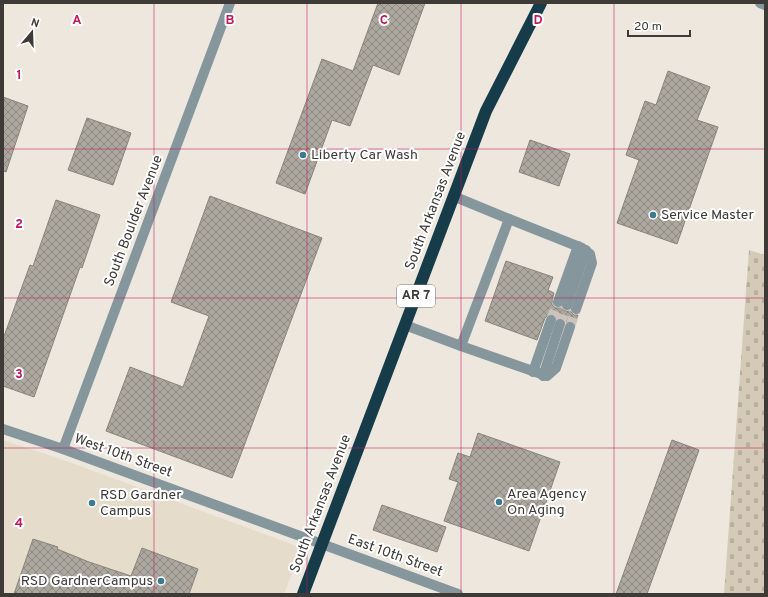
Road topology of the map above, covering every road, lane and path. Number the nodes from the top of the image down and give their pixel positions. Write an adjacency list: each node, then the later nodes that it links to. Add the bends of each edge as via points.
1 (230, 3): 12 (street, South Boulder Avenue)
2 (540, 3): 5 (highway, South Arkansas Avenue / AR 7, via 486,111)
3 (760, 3): 4 (street)
4 (765, 5)
5 (453, 196): 6 (street); 8 (highway, South Arkansas Avenue / AR 7)
6 (509, 218): 7 (street); 9 (street)
7 (582, 248): 7 (street, via 592,258 592,263 567,305)
8 (405, 325): 9 (street); 13 (highway, South Arkansas Avenue / AR 7)
9 (461, 346): 10 (street)
10 (538, 374): 10 (street, via 561,324 556,368 547,376)
11 (3, 429): 12 (street, West 10th Street)
12 (63, 448): 13 (street, West 10th Street)
13 (322, 545): 14 (highway, South Arkansas Avenue / AR 7); 15 (street, East 10th Street)
14 (303, 594)
15 (458, 594)

